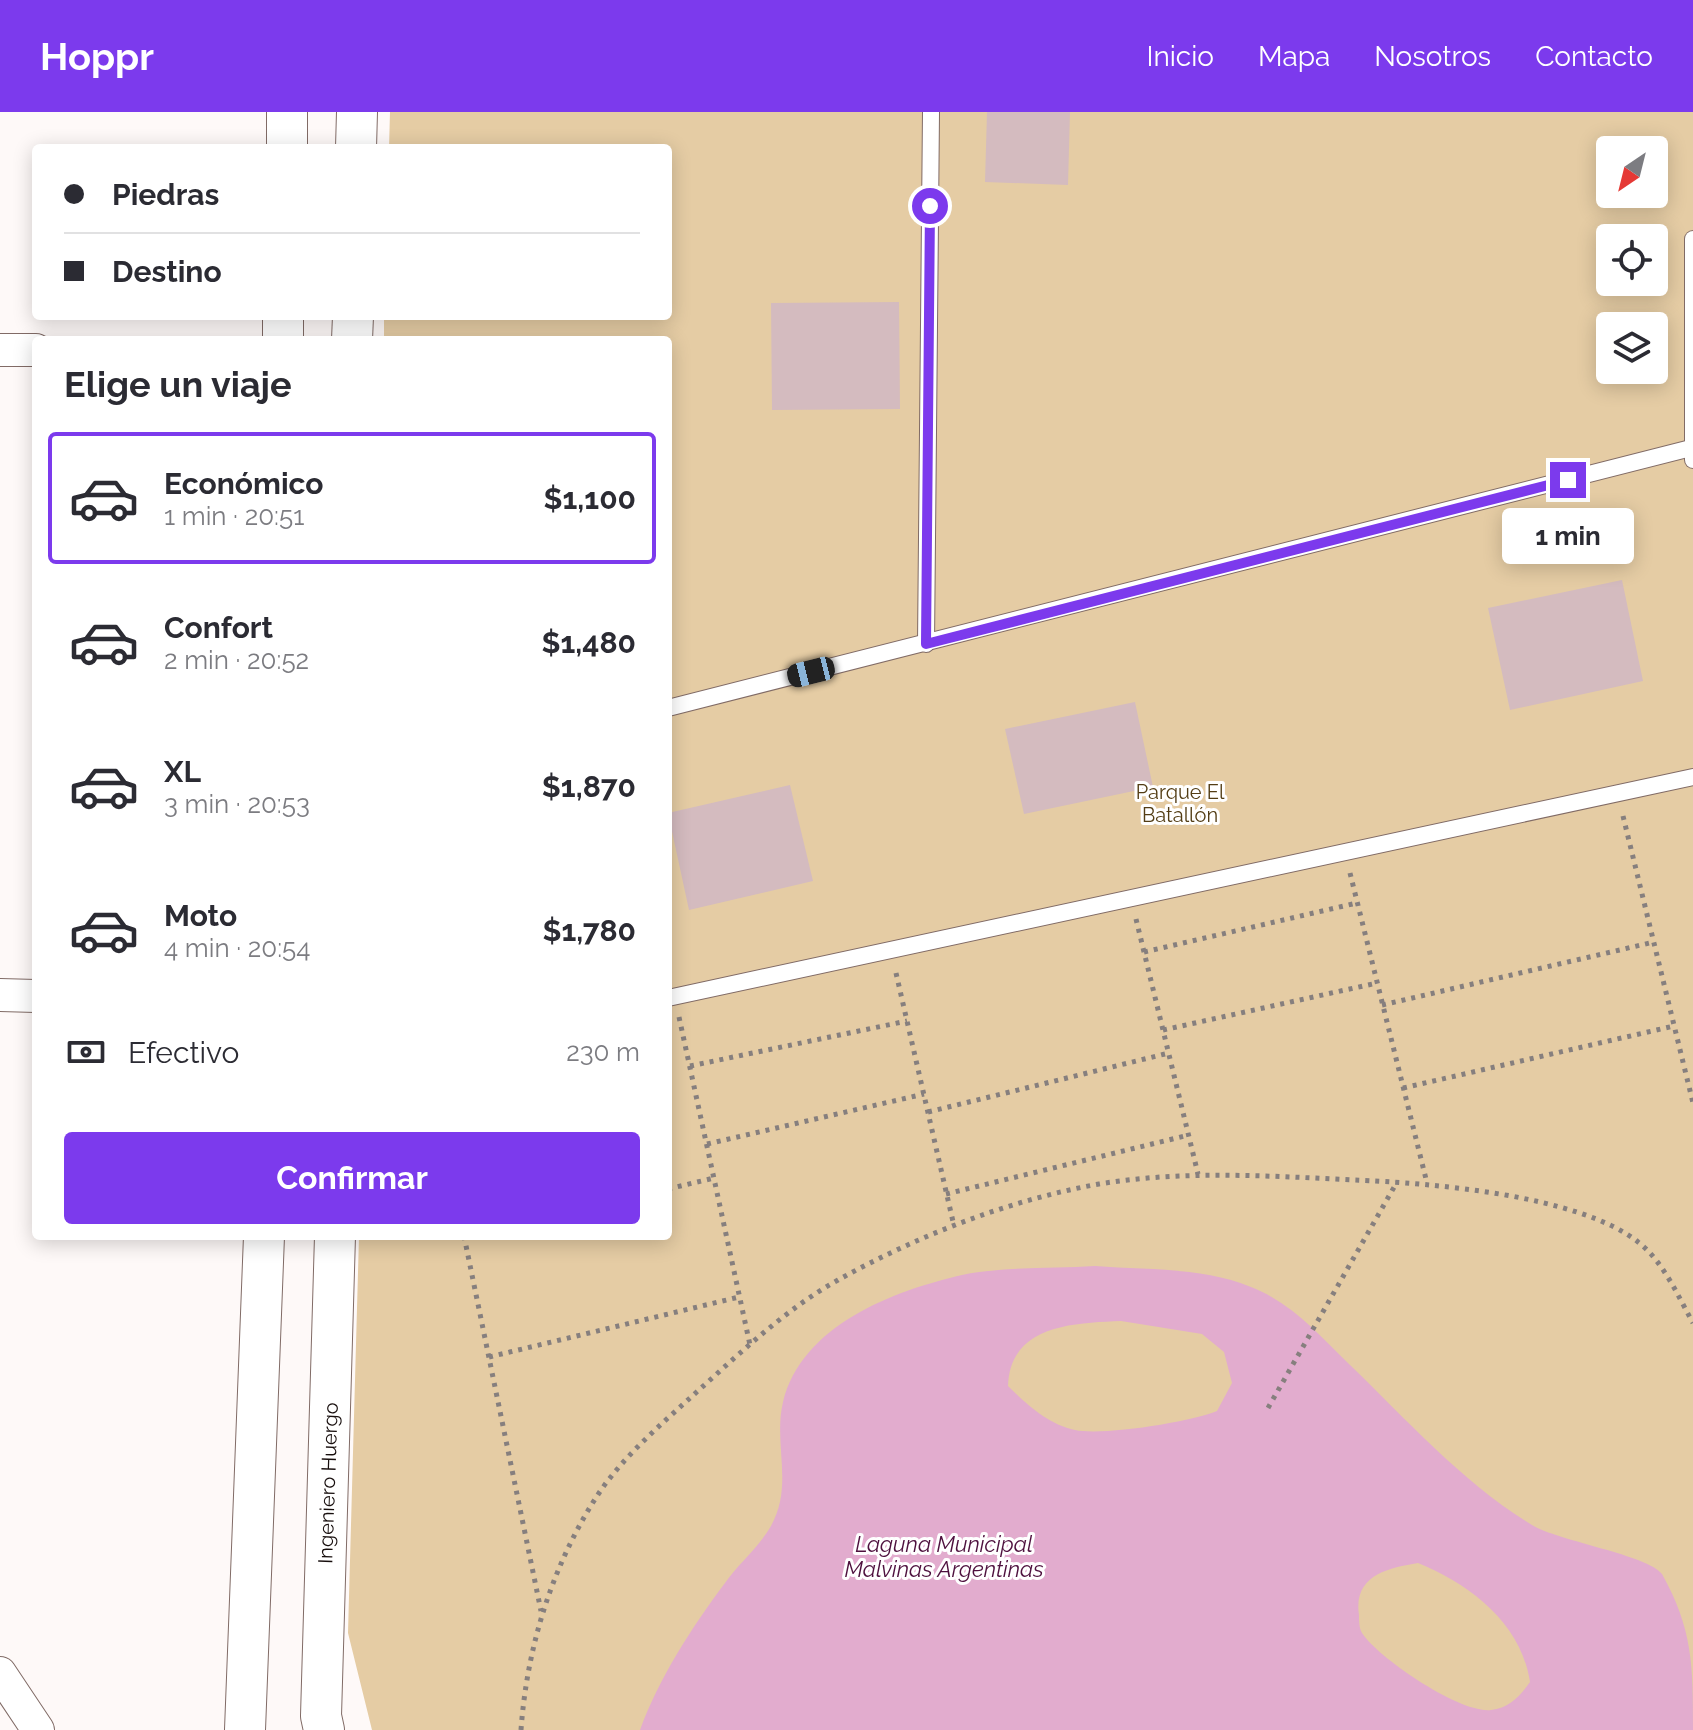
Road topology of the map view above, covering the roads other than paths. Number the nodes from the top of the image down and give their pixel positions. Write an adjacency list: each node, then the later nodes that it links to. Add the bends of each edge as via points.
1 (287, 112): 4 (street)
2 (357, 112): 5 (street)
3 (931, 112): 10 (lane)
4 (287, 144)
5 (356, 144)
6 (1693, 239): 9 (lane)
7 (0, 350): 8 (street)
8 (32, 350)
9 (1692, 454): 10 (lane)
10 (926, 644): 11 (lane)
11 (672, 707)
12 (1693, 777): 15 (lane)
13 (0, 995): 14 (street)
14 (32, 996)
15 (672, 997)
16 (264, 1240): 20 (street)
17 (335, 1240): 21 (street, Ingeniero Huergo)
18 (0, 1673): 19 (street)
19 (38, 1730)
20 (245, 1730)
21 (324, 1730)

